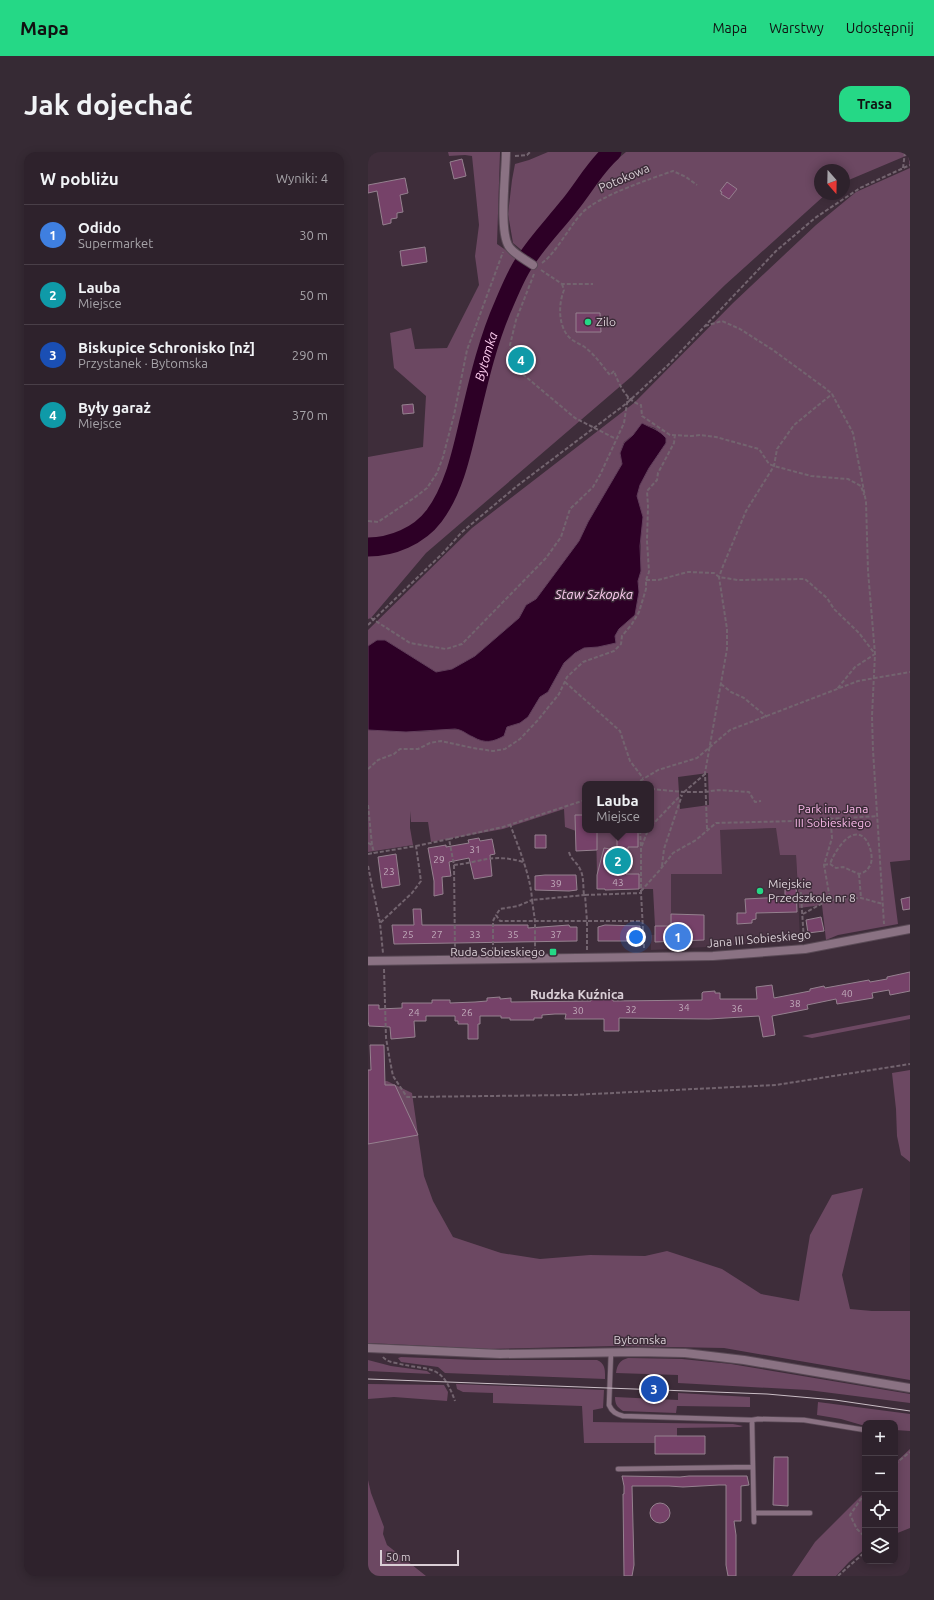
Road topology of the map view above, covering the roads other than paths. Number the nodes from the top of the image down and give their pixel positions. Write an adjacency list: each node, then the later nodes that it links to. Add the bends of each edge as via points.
1 (506, 153): 2 (street, via 503,228 510,248)
2 (535, 266)
3 (910, 929): 4 (street, Jana III Sobieskiego, via 805,949 713,956)
4 (368, 961)
5 (368, 1348): 6 (street, Bytomska, via 500,1354)
6 (611, 1352): 7 (street, Bytomska, via 702,1354); 8 (lane, via 609,1404 618,1415)
7 (910, 1388)
8 (752, 1420): 9 (lane, via 804,1420); 10 (lane)
9 (862, 1430)
10 (753, 1467): 11 (lane); 12 (lane)
11 (618, 1469)
12 (754, 1513): 13 (lane); 14 (lane)
13 (810, 1513)
14 (754, 1522)

